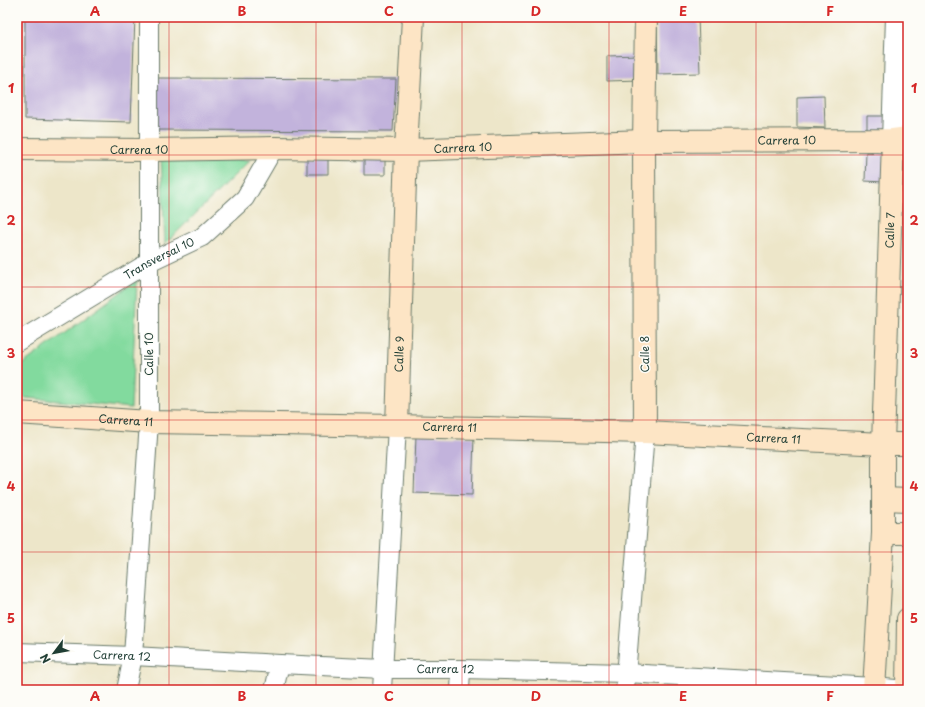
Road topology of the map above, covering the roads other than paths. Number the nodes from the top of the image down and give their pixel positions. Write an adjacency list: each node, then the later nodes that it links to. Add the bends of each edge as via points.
1 (149, 17): 9 (street, Calle 10)
2 (413, 17): 10 (main road, Calle 9)
3 (646, 17): 6 (main road, Calle 8)
4 (897, 17): 5 (street, Calle 7)
5 (900, 139): 6 (main road, Carrera 10); 17 (main road, Calle 7)
6 (644, 141): 10 (main road, Carrera 10); 16 (main road, Calle 8)
7 (17, 148): 9 (main road, Carrera 10)
8 (274, 148): 9 (main road, Carrera 10); 10 (main road, Carrera 10); 11 (street, Transversal 10, via 245,198 202,237)
9 (149, 150): 11 (street, Calle 10)
10 (406, 150): 15 (main road, Calle 9)
11 (149, 262): 12 (street, Transversal 10); 14 (street, Calle 10)
12 (17, 342)
13 (17, 413): 14 (main road, Carrera 11)
14 (150, 422): 15 (main road, Carrera 11); 25 (street, Calle 10)
15 (397, 426): 16 (main road, Carrera 11); 27 (street, Calle 9)
16 (645, 432): 17 (main road, Carrera 11); 29 (street, Calle 8)
17 (883, 444): 18 (main road, Carrera 11); 19 (main road, Calle 7)
18 (908, 444)
19 (884, 499): 20 (main road); 21 (main road, Calle 7)
20 (908, 500)
21 (883, 533): 22 (main road); 30 (main road, Calle 7)
22 (908, 533)
23 (908, 619): 35 (main road)
24 (17, 652): 25 (street, Carrera 12)
25 (133, 656): 26 (street, Carrera 12); 31 (street, Calle 10)
26 (280, 664): 27 (street, Carrera 12); 32 (street)
27 (383, 669): 28 (street, Carrera 12); 33 (street, Calle 9)
28 (461, 669): 29 (street, Carrera 12); 34 (street)
29 (626, 681): 30 (street, Carrera 12)
30 (874, 689): 35 (street, Carrera 12)
31 (126, 690)
32 (274, 690)
33 (382, 690)
34 (460, 690)
35 (906, 690)

